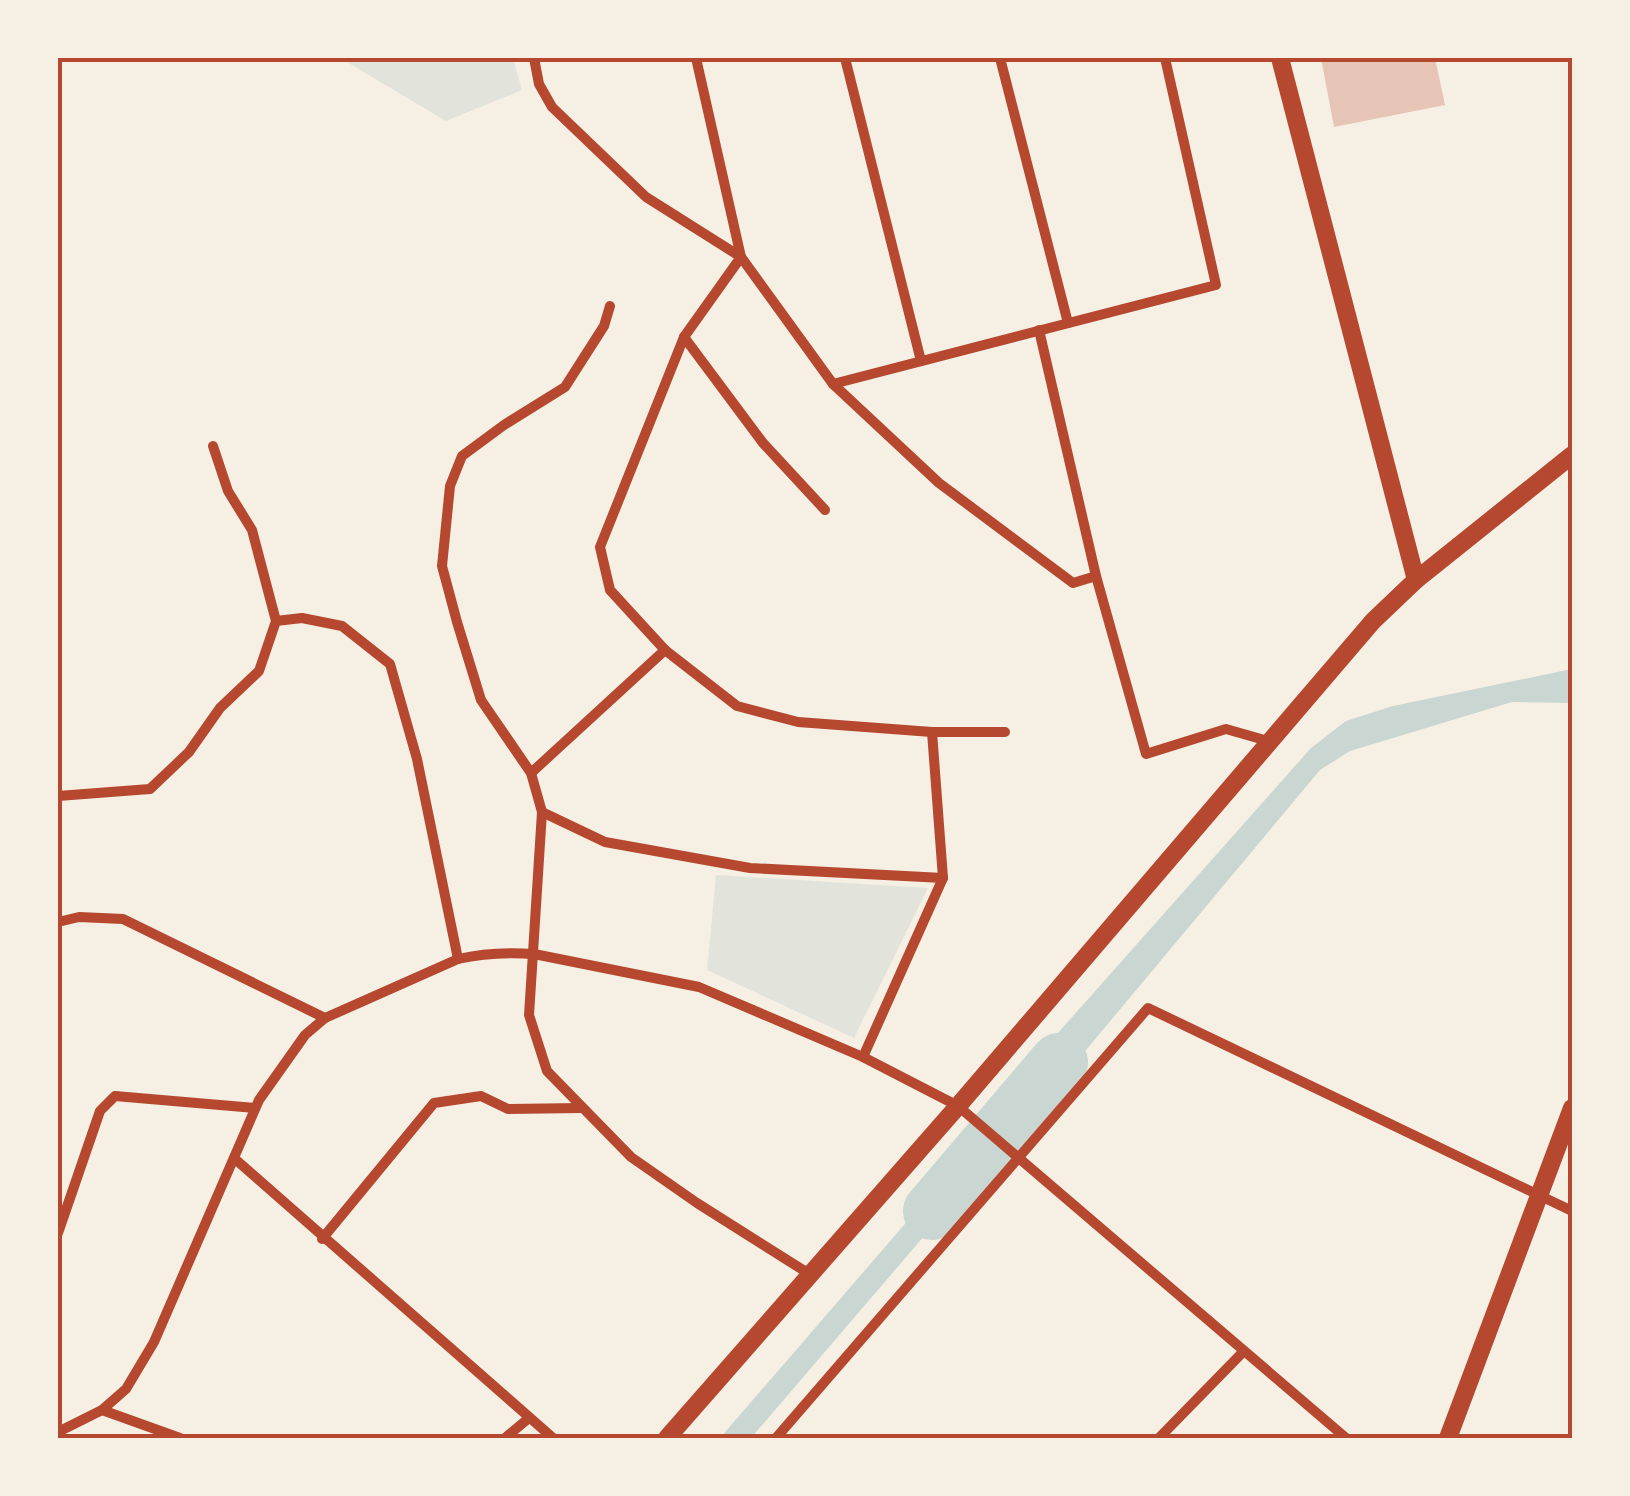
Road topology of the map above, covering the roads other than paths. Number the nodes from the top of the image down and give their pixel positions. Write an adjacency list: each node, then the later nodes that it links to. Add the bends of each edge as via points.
1 (534, 58): 7 (street, via 552,107 646,197)
2 (696, 58): 7 (street)
3 (845, 58): 12 (street)
4 (1000, 58): 9 (street)
5 (1165, 58): 9 (street, via 1216,286)
6 (1280, 58): 18 (street)
7 (741, 257): 11 (street); 13 (street)
8 (610, 306): 24 (street, via 566,387 462,456 450,486 442,566 457,622 482,700)
9 (1068, 322): 10 (street)
10 (1039, 330): 12 (street); 17 (street)
11 (684, 337): 16 (street, via 763,443); 20 (street, via 600,547 610,590)
12 (921, 361): 13 (street)
13 (832, 384): 17 (street, via 939,483 1073,583)
14 (214, 446): 19 (street, via 228,491 252,530)
15 (1572, 454): 18 (street)
16 (825, 510)
17 (1096, 576): 23 (street, via 1146,754 1226,729)
18 (1416, 580): 23 (street)
19 (276, 620): 25 (street, via 259,671 150,789); 30 (street, via 342,626 390,664 418,759)
20 (665, 650): 21 (street, via 737,706 798,722); 24 (street)
21 (932, 732): 22 (street); 27 (street)
22 (1005, 732)
23 (1268, 741): 36 (street)
24 (531, 773): 26 (street)
25 (58, 796)
26 (542, 812): 27 (street, via 605,842 750,868); 29 (street)
27 (943, 878): 32 (street)
28 (58, 922): 31 (street, via 123,919)
29 (534, 954): 30 (street); 32 (street, via 699,987); 34 (street, via 529,1015 536,1043 547,1071)
30 (458, 959): 31 (street)
31 (325, 1018): 33 (street)
32 (863, 1057): 36 (street)
33 (255, 1108): 38 (street); 41 (street, via 116,1096 100,1111)
34 (580, 1108): 42 (street, via 508,1108 481,1096 434,1103); 43 (street, via 644,1166)
35 (1572, 1108): 39 (street)
36 (965, 1112): 37 (street); 43 (street)
37 (1017, 1156): 39 (street, via 1148,1008); 44 (street); 52 (street)
38 (234, 1159): 42 (street); 45 (street, via 154,1342 126,1389)
39 (1540, 1193): 40 (street); 55 (street)
40 (1572, 1210)
41 (58, 1233)
42 (322, 1239): 46 (street)
43 (812, 1275): 51 (street)
44 (1243, 1352): 53 (street); 54 (street)
45 (102, 1410): 47 (street); 48 (street)
46 (529, 1418): 49 (street); 50 (street)
47 (58, 1432)
48 (180, 1438)
49 (505, 1438)
50 (553, 1438)
51 (667, 1438)
52 (776, 1438)
53 (1159, 1438)
54 (1346, 1438)
55 (1448, 1438)

